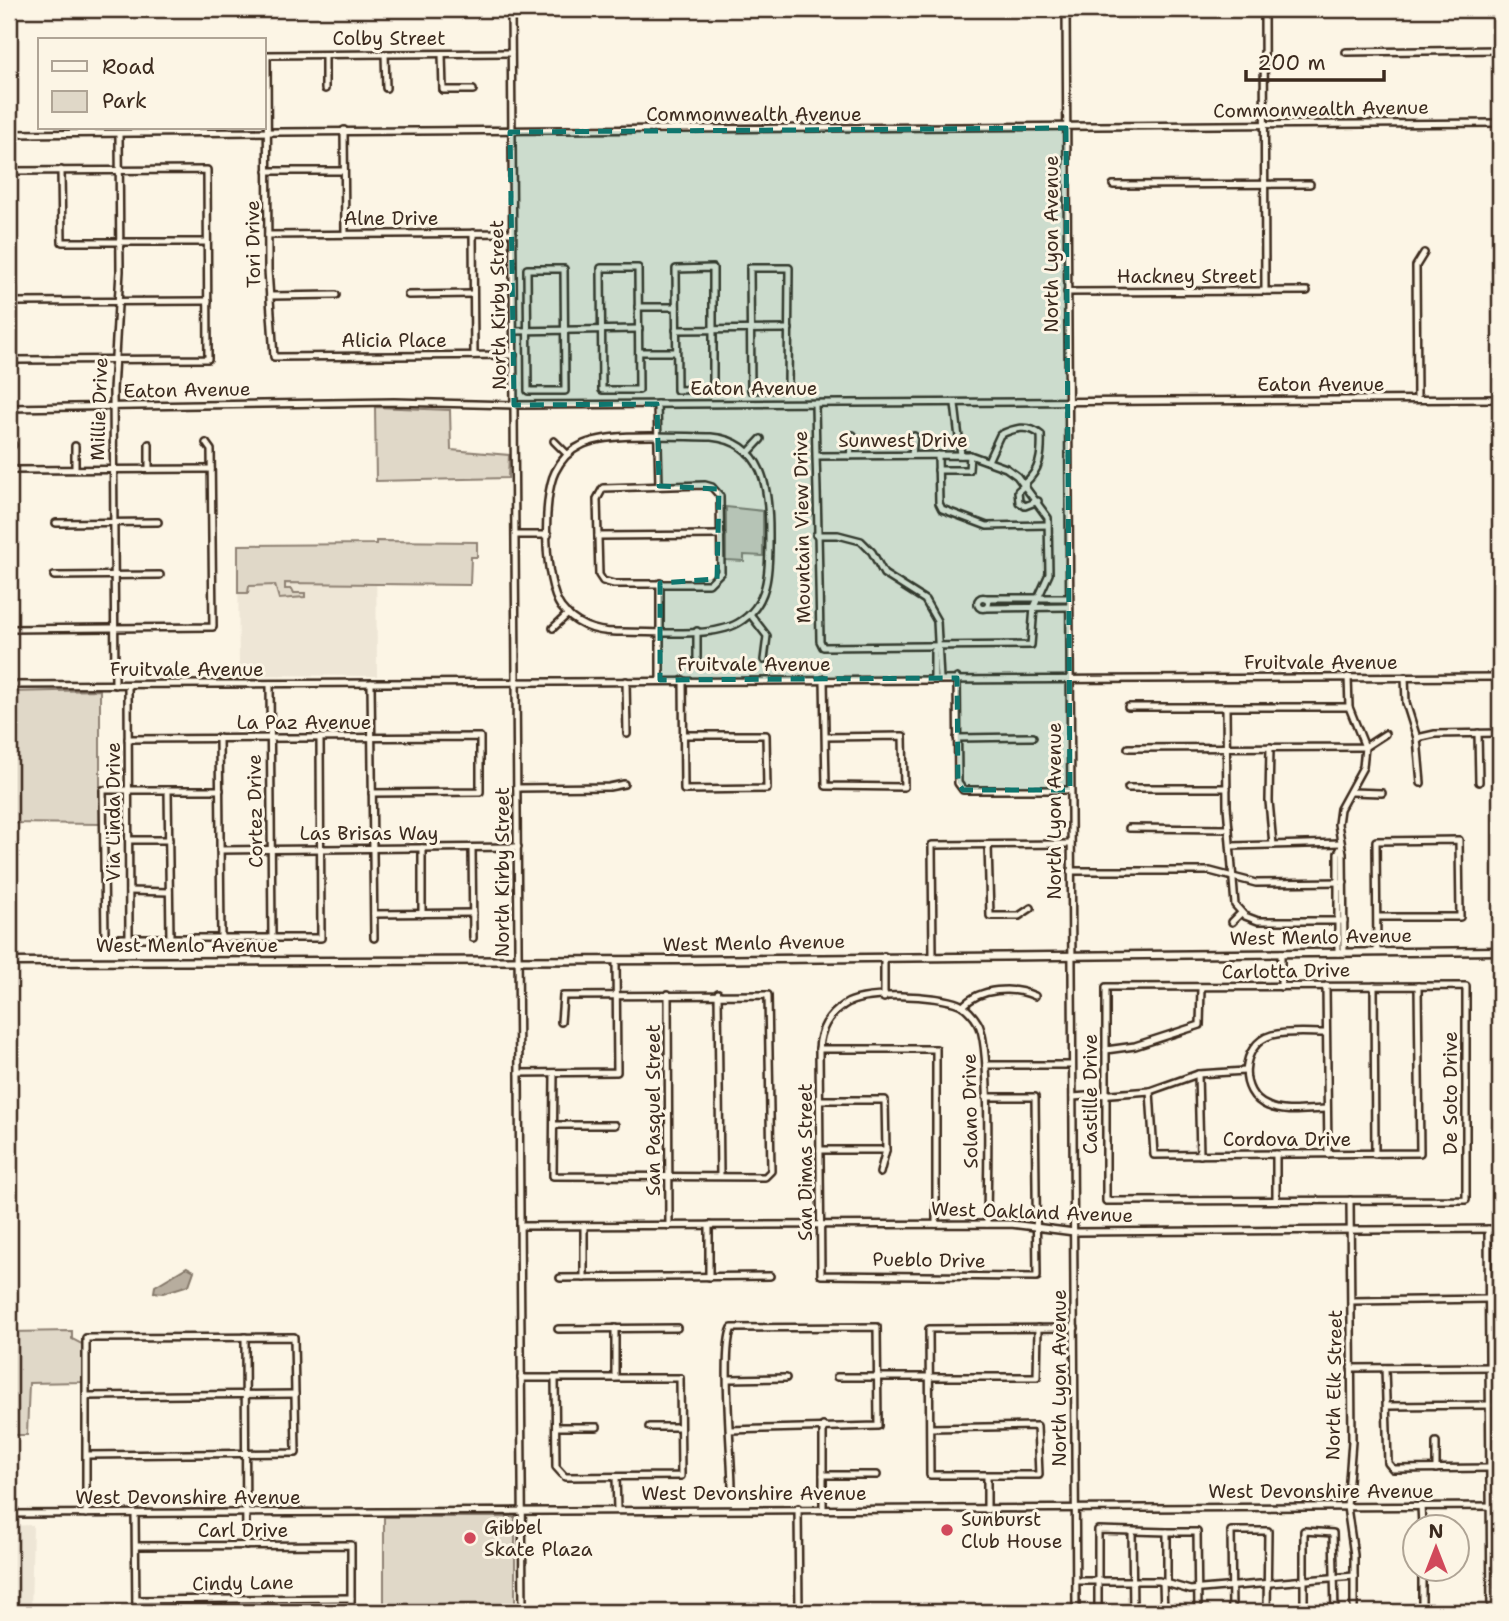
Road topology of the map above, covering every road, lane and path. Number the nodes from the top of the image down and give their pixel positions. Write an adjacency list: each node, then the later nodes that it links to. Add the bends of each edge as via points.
1 (511, 9): 6 (street, North Kirby Street)
2 (1066, 9): 16 (street, North Lyon Avenue)
3 (1264, 9): 15 (street)
4 (1500, 50): 5 (street)
5 (1346, 51)
6 (511, 53): 9 (street, Colby Street); 19 (street, North Kirby Street)
7 (325, 54): 8 (street, Colby Street); 10 (street, Colby Street); 12 (street)
8 (385, 54): 9 (street, Colby Street); 11 (street)
9 (442, 54): 13 (street, via 443,90)
10 (267, 55): 18 (street, Tori Drive)
11 (386, 88)
12 (325, 89)
13 (473, 90)
14 (1500, 123): 15 (street, Commonwealth Avenue)
15 (1265, 126): 16 (street, Commonwealth Avenue); 29 (street)
16 (1066, 128): 19 (street, Commonwealth Avenue); 40 (street, North Lyon Avenue)
17 (344, 130): 18 (street, Commonwealth Avenue); 19 (street, Commonwealth Avenue); 25 (street)
18 (267, 131): 21 (street, Commonwealth Avenue); 26 (street, Tori Drive)
19 (510, 132): 31 (street, North Kirby Street)
20 (9, 134): 21 (street, Commonwealth Avenue)
21 (119, 134): 23 (street, Millie Drive)
22 (61, 170): 23 (street); 24 (street); 34 (street, via 62,242)
23 (120, 170): 34 (street, Millie Drive); 35 (street, via 207,170)
24 (9, 171)
25 (344, 171): 26 (street); 32 (street)
26 (267, 172): 33 (street, Tori Drive)
27 (1310, 184): 29 (street)
28 (1113, 185): 29 (street)
29 (1265, 185): 38 (street)
30 (473, 233): 31 (street, Alne Drive); 32 (street, Alne Drive); 41 (street)
31 (513, 233): 57 (street, North Kirby Street)
32 (345, 234): 33 (street, Alne Drive)
33 (268, 235): 44 (street, Tori Drive)
34 (120, 242): 35 (street); 47 (street, Millie Drive)
35 (207, 242): 45 (street)
36 (1424, 253): 65 (street, via 1416,266)
37 (9, 259): 46 (street)
38 (1265, 291): 39 (street, Hackney Street); 40 (street, Hackney Street)
39 (1307, 291)
40 (1067, 292): 67 (street, North Lyon Avenue)
41 (473, 294): 43 (street); 61 (street)
42 (335, 295): 44 (street)
43 (408, 295)
44 (270, 296): 63 (street, Tori Drive)
45 (208, 301): 47 (street); 64 (street, via 208,359)
46 (14, 302): 47 (street); 64 (street, via 14,360)
47 (118, 302): 64 (street, Millie Drive)
48 (638, 307): 49 (street); 53 (street, via 638,268 601,268); 54 (street)
49 (676, 307): 55 (street); 56 (street, via 676,269 713,268)
50 (750, 329): 51 (street); 51 (street, via 751,390 789,389); 51 (street, via 750,268 789,268); 56 (street)
51 (789, 329)
52 (564, 330): 53 (street); 58 (street); 58 (street, via 565,391 528,391); 58 (street, via 564,269 527,269)
53 (602, 330): 54 (street); 59 (street, via 602,390 639,390)
54 (639, 330): 59 (street)
55 (676, 330): 56 (street); 60 (street)
56 (713, 330): 60 (street, via 713,390 677,390)
57 (514, 331): 58 (street); 62 (street, North Kirby Street)
58 (527, 331)
59 (639, 352): 60 (street)
60 (676, 352)
61 (474, 355): 62 (street, Alicia Place); 63 (street, Alicia Place)
62 (514, 355): 71 (street, North Kirby Street)
63 (274, 357)
64 (117, 360): 72 (street, Millie Drive)
65 (1417, 399): 66 (street, Eaton Avenue); 67 (street, Eaton Avenue)
66 (1500, 399)
67 (1068, 402): 70 (street, Eaton Avenue); 115 (street, North Lyon Avenue)
68 (657, 404): 69 (street, Eaton Avenue); 71 (street, Eaton Avenue); 76 (street)
69 (816, 404): 70 (street, Eaton Avenue); 88 (street, Mountain View Drive)
70 (958, 404): 86 (street)
71 (514, 405): 72 (street, Eaton Avenue, via 394,402); 104 (street, North Kirby Street)
72 (113, 407): 73 (street, Eaton Avenue); 92 (street, Millie Drive)
73 (9, 408)
74 (853, 435): 89 (street)
75 (914, 436): 84 (street)
76 (658, 438): 82 (street, via 723,438); 83 (street, via 604,438); 98 (street)
77 (761, 439): 82 (street)
78 (554, 441): 83 (street)
79 (206, 443): 94 (street, via 211,450)
80 (149, 444): 93 (street)
81 (75, 446): 91 (street)
82 (748, 453): 120 (street, via 761,470 769,502 768,578)
83 (567, 454): 105 (street, via 551,481)
84 (912, 455): 85 (street, Sunwest Drive); 89 (street, Sunwest Drive)
85 (938, 455): 86 (street, Sunwest Drive); 96 (street)
86 (961, 455): 87 (street, Sunwest Drive)
87 (970, 455): 90 (street, Sunwest Drive); 96 (street, via 969,470)
88 (816, 456): 89 (street, Sunwest Drive); 107 (street, Mountain View Drive, via 820,490)
89 (850, 456)
90 (988, 461): 97 (street, Sunwest Drive, via 1006,468); 97 (street, via 1000,435 1018,428 1035,430 1041,435 1040,461 1036,474)
91 (75, 469): 92 (street); 95 (street)
92 (112, 469): 93 (street); 102 (street, Millie Drive)
93 (149, 469): 94 (street)
94 (211, 469): 121 (street, via 213,627)
95 (9, 470)
96 (938, 470): 103 (street, via 942,509 987,526)
97 (1025, 484): 99 (street, Sunwest Drive); 99 (street, via 1018,491 1019,502 1025,506)
98 (659, 486): 106 (street, via 705,485 718,491); 108 (street, via 603,488 597,499)
99 (1038, 501): 103 (street, Sunwest Drive)
100 (158, 522): 102 (street)
101 (55, 523): 102 (street)
102 (113, 523): 111 (street, Millie Drive)
103 (1048, 525): 113 (street, Sunwest Drive, via 1049,574)
104 (516, 535): 105 (street); 138 (street, North Kirby Street)
105 (548, 535): 119 (street, via 550,580 555,597)
106 (721, 535): 108 (street); 112 (street, via 717,579 709,584)
107 (816, 535): 126 (street, via 861,541 873,552 884,574 932,609); 126 (street, Mountain View Drive, via 820,641 825,648)
108 (598, 536): 112 (street, via 603,580)
109 (160, 575): 111 (street)
110 (54, 576): 111 (street)
111 (114, 576): 121 (street, Millie Drive)
112 (660, 583): 124 (street)
113 (1037, 598): 114 (street); 116 (street, Sunwest Drive); 116 (street, via 985,598 986,608)
114 (1049, 598): 115 (street); 117 (street)
115 (1069, 598): 118 (street, North Lyon Avenue)
116 (1034, 607): 117 (street); 126 (street, Sunwest Drive, via 1031,645)
117 (1049, 607): 118 (street)
118 (1069, 607): 133 (street, North Lyon Avenue)
119 (568, 614): 122 (street); 124 (street, via 599,631)
120 (750, 614): 125 (street, via 719,631); 128 (street, via 767,636)
121 (115, 628): 123 (street); 143 (street, Millie Drive)
122 (553, 628)
123 (9, 629)
124 (660, 631): 125 (street); 136 (street)
125 (697, 631): 127 (street)
126 (939, 647): 135 (street, via 934,651)
127 (697, 658)
128 (764, 660)
129 (1348, 677): 130 (street, Fruitvale Avenue); 133 (street, Fruitvale Avenue); 147 (street)
130 (1405, 677): 131 (street, Fruitvale Avenue); 160 (street, via 1406,704)
131 (1500, 677)
132 (957, 678): 133 (street, Fruitvale Avenue); 135 (street, Fruitvale Avenue); 159 (street)
133 (1069, 678): 175 (street, North Lyon Avenue)
134 (824, 679): 135 (street, Fruitvale Avenue); 137 (street, Fruitvale Avenue); 153 (street)
135 (937, 679)
136 (660, 680): 137 (street, Fruitvale Avenue); 139 (street, Fruitvale Avenue)
137 (683, 680): 152 (street)
138 (517, 681): 139 (street, Fruitvale Avenue); 140 (street, Fruitvale Avenue); 171 (street, North Kirby Street)
139 (626, 681): 150 (street)
140 (371, 683): 141 (street, Fruitvale Avenue); 158 (street)
141 (270, 684): 144 (street, Fruitvale Avenue); 156 (street, Cortez Drive)
142 (9, 685): 143 (street, Fruitvale Avenue)
143 (115, 685): 144 (street, Fruitvale Avenue)
144 (128, 685): 161 (street, Via Linda Drive)
145 (1128, 707): 146 (street)
146 (1226, 707): 147 (street); 162 (street)
147 (1349, 707): 164 (street)
148 (1478, 733): 149 (street); 160 (street); 166 (street)
149 (1500, 733)
150 (627, 734)
151 (1385, 734): 164 (street)
152 (683, 735): 152 (street, via 684,790 767,789 766,735)
153 (825, 737): 153 (street, via 826,786 904,787 903,736)
154 (1033, 737): 159 (street)
155 (219, 738): 156 (street, La Paz Avenue); 161 (street, La Paz Avenue); 174 (street)
156 (270, 738): 157 (street, La Paz Avenue); 191 (street, Cortez Drive)
157 (320, 738): 158 (street, La Paz Avenue); 192 (street)
158 (372, 738): 177 (street); 177 (street, La Paz Avenue, via 480,737 480,792)
159 (957, 738): 175 (street, via 958,783 963,790)
160 (1417, 738): 167 (street)
161 (128, 739): 172 (street, Via Linda Drive)
162 (1227, 747): 163 (street); 165 (street); 170 (street)
163 (1270, 747): 164 (street); 185 (street)
164 (1364, 747): 176 (street, via 1363,767)
165 (1128, 748)
166 (1479, 782)
167 (1421, 783)
168 (624, 784): 171 (street)
169 (1128, 788): 170 (street)
170 (1227, 788): 180 (street)
171 (517, 789): 190 (street, North Kirby Street)
172 (128, 790): 173 (street); 181 (street, Via Linda Drive); 208 (street, via 103,790 105,938)
173 (169, 790): 174 (street); 182 (street)
174 (220, 790): 194 (street)
175 (1070, 790): 183 (street, North Lyon Avenue)
176 (1351, 792): 178 (street); 187 (street, via 1340,809)
177 (372, 793): 193 (street)
178 (1382, 793)
179 (1129, 828): 180 (street)
180 (1229, 829): 186 (street)
181 (129, 840): 182 (street); 198 (street, Via Linda Drive)
182 (169, 840): 199 (street)
183 (1070, 844): 184 (street); 195 (street, North Lyon Avenue)
184 (988, 845): 200 (street, via 988,911 995,919 1019,916); 220 (street, via 932,845)
185 (1273, 845): 186 (street); 187 (street)
186 (1231, 846): 196 (street)
187 (1341, 846): 197 (street)
188 (422, 848): 189 (street, Las Brisas Way); 193 (street, Las Brisas Way); 204 (street)
189 (472, 848): 190 (street, Las Brisas Way); 201 (street)
190 (518, 848): 221 (street, North Kirby Street)
191 (270, 849): 192 (street, Las Brisas Way); 194 (street, Las Brisas Way); 211 (street, Cortez Drive)
192 (320, 849): 193 (street, Las Brisas Way); 211 (street, via 321,938)
193 (373, 849): 203 (street)
194 (220, 850): 210 (street)
195 (1070, 871): 196 (street, via 1210,871); 218 (street, North Lyon Avenue)
196 (1231, 876): 197 (street, via 1256,883); 202 (street, via 1233,901)
197 (1341, 882): 206 (street)
198 (129, 891): 199 (street); 208 (street, Via Linda Drive)
199 (169, 892): 209 (street)
200 (1031, 908)
201 (473, 913): 204 (street); 213 (street)
202 (1241, 913): 206 (street, via 1258,921); 207 (street)
203 (374, 914): 204 (street); 212 (street)
204 (422, 914)
205 (1377, 917): 205 (street, via 1376,841 1459,841 1460,916); 215 (street)
206 (1341, 921): 217 (street)
207 (1233, 922)
208 (129, 938): 209 (street)
209 (170, 938): 210 (street)
210 (221, 938): 211 (street)
211 (272, 938)
212 (374, 938)
213 (473, 938)
214 (1500, 951): 215 (main road, West Menlo Avenue)
215 (1377, 952): 217 (main road, West Menlo Avenue)
216 (1281, 953): 217 (main road, West Menlo Avenue); 218 (main road, West Menlo Avenue); 228 (street)
217 (1341, 953)
218 (1071, 955): 220 (main road, West Menlo Avenue); 242 (street, North Lyon Avenue)
219 (884, 956): 220 (main road, West Menlo Avenue); 222 (main road, West Menlo Avenue); 235 (street)
220 (933, 956)
221 (519, 960): 222 (main road, West Menlo Avenue); 223 (main road, West Menlo Avenue); 244 (street, North Kirby Street)
222 (616, 960): 232 (street)
223 (9, 962)
224 (1326, 986): 225 (street, Carlotta Drive); 228 (street, Carlotta Drive); 238 (street)
225 (1374, 986): 226 (street, Carlotta Drive); 259 (street)
226 (1418, 986): 227 (street, Carlotta Drive); 259 (street, Cordova Drive, via 1420,1153)
227 (1466, 986): 265 (street, De Soto Drive, via 1466,1200)
228 (1281, 987): 230 (street, Carlotta Drive)
229 (1106, 988): 230 (street, Carlotta Drive); 240 (street, Castille Drive)
230 (1201, 988): 240 (street, via 1200,1025 1136,1046)
231 (718, 993): 233 (street); 263 (street); 263 (street, via 768,995 771,1171 765,1177)
232 (616, 994): 233 (street); 237 (street, via 563,996); 245 (street, via 617,1072)
233 (668, 994): 262 (street, San Pasquel Street)
234 (1035, 996): 236 (street, via 1024,991 989,992 973,995)
235 (884, 998): 236 (street, San Dimas Street, via 945,999); 239 (street, San Dimas Street, via 846,1003 822,1029)
236 (963, 1006): 241 (street, Solano Drive, via 979,1024)
237 (561, 1022)
238 (1326, 1033): 243 (street, via 1270,1035 1256,1046); 252 (street)
239 (820, 1049): 251 (street, San Dimas Street); 266 (street, via 936,1049)
240 (1107, 1050): 248 (street, Castille Drive)
241 (986, 1065): 242 (street); 249 (street, Solano Drive)
242 (1072, 1065): 250 (street, North Lyon Avenue)
243 (1245, 1072): 246 (street); 252 (street, via 1250,1089 1265,1105 1280,1110)
244 (519, 1073): 245 (street); 270 (street, North Kirby Street)
245 (554, 1073): 253 (street)
246 (1198, 1074): 247 (street); 260 (street)
247 (1150, 1091): 248 (street); 260 (street, Cordova Drive, via 1154,1156)
248 (1105, 1096): 250 (street); 264 (street, Castille Drive, via 1106,1201)
249 (986, 1097): 267 (street, Solano Drive); 273 (street, via 1035,1097)
250 (1073, 1097): 277 (street, North Lyon Avenue)
251 (820, 1100): 255 (street, San Dimas Street); 256 (street, via 885,1100)
252 (1327, 1108): 258 (street)
253 (554, 1125): 254 (street); 262 (street, via 553,1176)
254 (615, 1125)
255 (820, 1150): 256 (street); 269 (street, San Dimas Street)
256 (886, 1150): 261 (street)
257 (1276, 1154): 258 (street, Cordova Drive); 260 (street, Cordova Drive); 264 (street)
258 (1328, 1154): 259 (street, Cordova Drive)
259 (1375, 1154)
260 (1200, 1155)
261 (880, 1173)
262 (669, 1175): 263 (street); 272 (street, San Pasquel Street)
263 (720, 1176)
264 (1276, 1200): 265 (street)
265 (1350, 1200): 276 (street, North Elk Street)
266 (936, 1224): 267 (street, West Oakland Avenue); 269 (street, West Oakland Avenue)
267 (987, 1224): 273 (street, West Oakland Avenue)
268 (709, 1225): 269 (street, West Oakland Avenue); 272 (street, West Oakland Avenue); 280 (street)
269 (821, 1225): 278 (street, San Dimas Street)
270 (520, 1226): 271 (street, West Oakland Avenue); 298 (street, North Kirby Street)
271 (584, 1226): 272 (street, West Oakland Avenue); 282 (street)
272 (670, 1226)
273 (1037, 1228): 277 (street, West Oakland Avenue); 278 (street, Pueblo Drive, via 1037,1277)
274 (1500, 1229): 275 (street, West Oakland Avenue)
275 (1488, 1230): 276 (street, West Oakland Avenue); 283 (street)
276 (1351, 1231): 277 (street, West Oakland Avenue); 284 (street, North Elk Street)
277 (1074, 1233): 288 (street, North Lyon Avenue)
278 (821, 1275)
279 (770, 1276): 280 (street)
280 (709, 1277): 282 (street)
281 (560, 1278): 282 (street)
282 (584, 1278)
283 (1489, 1299): 284 (street); 291 (street)
284 (1351, 1301): 293 (street, North Elk Street)
285 (615, 1328): 286 (street); 289 (street); 300 (street)
286 (677, 1328)
287 (1038, 1328): 288 (street); 297 (street, via 929,1329); 297 (street, via 1037,1377)
288 (1074, 1328): 331 (street, North Lyon Avenue)
289 (558, 1329)
290 (245, 1337): 303 (street); 304 (street, via 294,1337); 305 (street, via 86,1338)
291 (1489, 1367): 292 (street); 294 (street); 306 (street)
292 (1500, 1367)
293 (1351, 1368): 294 (street); 328 (street, North Elk Street)
294 (1385, 1368): 307 (street)
295 (837, 1377): 296 (street)
296 (878, 1377): 297 (street); 302 (street, via 877,1327 732,1328); 308 (street, via 878,1426)
297 (929, 1377): 313 (street)
298 (521, 1378): 299 (street); 333 (street, North Kirby Street)
299 (555, 1378): 300 (street); 309 (street)
300 (615, 1378): 312 (street, via 680,1378)
301 (786, 1378): 302 (street)
302 (729, 1379): 314 (street)
303 (245, 1394): 304 (street); 305 (street); 316 (street)
304 (295, 1394): 316 (street, via 296,1453)
305 (86, 1396): 317 (street)
306 (1487, 1405): 307 (street); 318 (street)
307 (1388, 1406): 319 (street, via 1388,1462 1393,1469)
308 (823, 1426): 314 (street); 320 (street)
309 (556, 1427): 310 (street); 323 (street, via 556,1467 565,1477)
310 (597, 1427)
311 (649, 1427): 312 (street)
312 (680, 1427): 323 (street, via 681,1476)
313 (930, 1428): 322 (street, via 930,1475); 322 (street, via 1037,1426 1039,1475)
314 (730, 1430): 324 (street)
315 (1436, 1442): 319 (street)
316 (245, 1454): 317 (street); 337 (street)
317 (87, 1455): 339 (street)
318 (1490, 1468): 319 (street); 326 (street)
319 (1436, 1469)
320 (823, 1475): 321 (street); 330 (street)
321 (877, 1475)
322 (987, 1476): 334 (street)
323 (616, 1477): 332 (street)
324 (732, 1489)
325 (1421, 1506): 326 (street, West Devonshire Avenue); 328 (street, West Devonshire Avenue); 335 (street)
326 (1490, 1506): 327 (street, West Devonshire Avenue); 372 (street)
327 (1500, 1506)
328 (1347, 1507): 331 (street, West Devonshire Avenue); 344 (street, North Elk Street)
329 (798, 1508): 330 (street, West Devonshire Avenue); 332 (street, West Devonshire Avenue); 360 (street)
330 (823, 1508): 334 (street, West Devonshire Avenue)
331 (1075, 1508): 334 (street, West Devonshire Avenue); 347 (street, North Lyon Avenue)
332 (617, 1509): 333 (street, West Devonshire Avenue)
333 (522, 1510): 337 (street, West Devonshire Avenue); 359 (street, North Kirby Street)
334 (987, 1510)
335 (1421, 1512)
336 (135, 1513): 337 (street, West Devonshire Avenue); 339 (street, West Devonshire Avenue); 342 (street)
337 (246, 1513): 343 (street)
338 (9, 1514): 339 (street, West Devonshire Avenue)
339 (86, 1514)
340 (1132, 1531): 341 (street); 348 (street, via 1098,1530); 349 (street)
341 (1167, 1532): 351 (street); 354 (street, via 1196,1532)
342 (136, 1546): 343 (street, Carl Drive); 356 (street)
343 (246, 1546): 355 (street, Carl Drive, via 351,1545)
344 (1354, 1576): 345 (street); 370 (street, North Elk Street)
345 (1335, 1577): 346 (street); 346 (street, via 1333,1533 1304,1531); 369 (street)
346 (1303, 1580): 352 (street); 368 (street)
347 (1076, 1581): 348 (street); 361 (street, North Lyon Avenue)
348 (1098, 1581): 349 (street); 362 (street)
349 (1132, 1581): 351 (street); 363 (street)
350 (1422, 1582): 371 (street)
351 (1165, 1583): 354 (street); 364 (street)
352 (1267, 1583): 353 (street); 353 (street, via 1268,1531 1231,1531); 367 (street)
353 (1231, 1584): 354 (street); 366 (street)
354 (1197, 1589): 365 (street)
355 (351, 1598): 356 (street, Cindy Lane); 358 (street)
356 (136, 1600): 357 (street)
357 (136, 1612)
358 (351, 1612)
359 (523, 1612)
360 (799, 1612)
361 (1076, 1612)
362 (1098, 1612)
363 (1133, 1612)
364 (1164, 1612)
365 (1198, 1612)
366 (1232, 1612)
367 (1267, 1612)
368 (1304, 1612)
369 (1335, 1612)
370 (1354, 1612)
371 (1422, 1612)
372 (1491, 1612)

